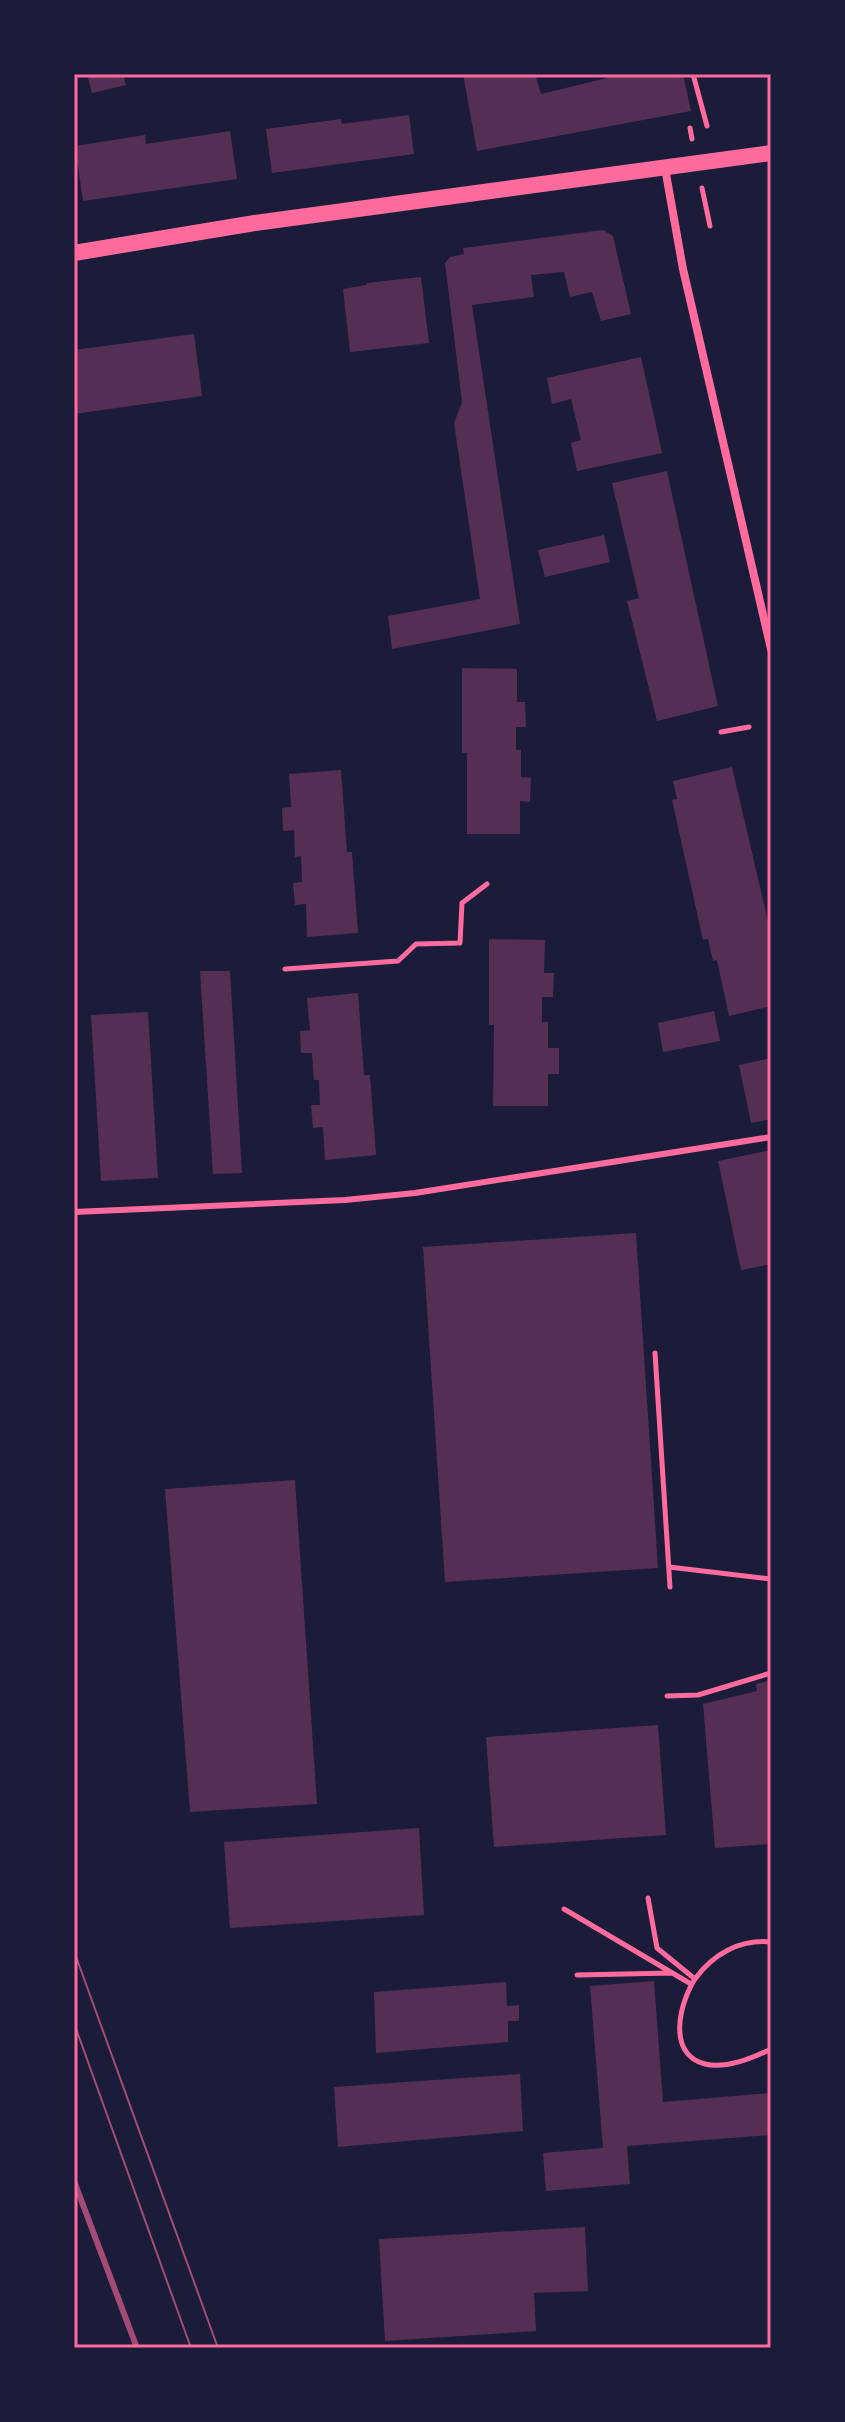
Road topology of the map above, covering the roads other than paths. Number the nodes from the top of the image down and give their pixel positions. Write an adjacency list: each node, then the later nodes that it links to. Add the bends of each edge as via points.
1 (771, 153): 2 (main road)
2 (665, 168): 3 (main road); 4 (street, via 683,269)
3 (74, 253)
4 (771, 649)
5 (771, 1137): 6 (lane, via 415,1193)
6 (74, 1212)

